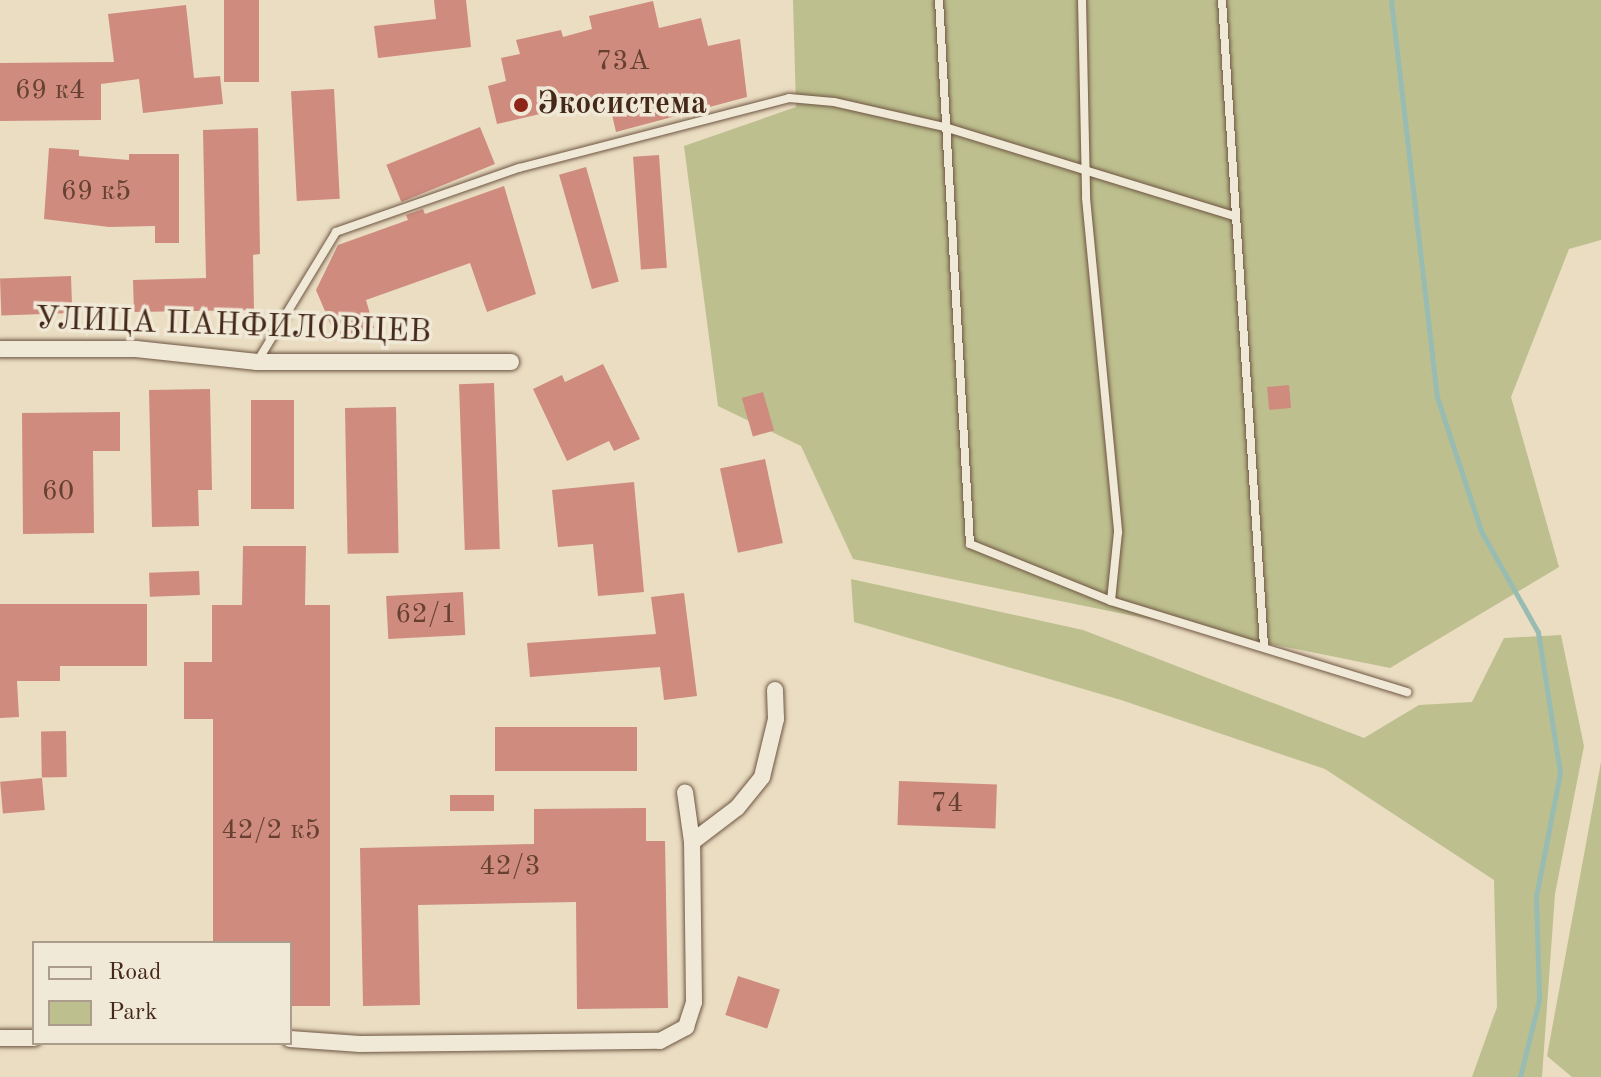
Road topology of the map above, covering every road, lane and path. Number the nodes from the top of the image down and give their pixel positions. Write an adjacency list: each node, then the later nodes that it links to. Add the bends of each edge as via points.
1 (939, 0): 4 (lane)
2 (1082, 0): 5 (lane)
3 (1222, 0): 6 (lane)
4 (948, 128): 5 (lane); 8 (lane, via 834,102 789,98 519,168 336,232); 10 (lane, via 970,544)
5 (1085, 171): 6 (lane); 10 (lane, via 1118,532)
6 (1234, 216): 11 (lane)
7 (0, 349): 8 (street, УЛИЦА ПАНФИЛОВЦЕВ, via 136,349)
8 (257, 362): 9 (street, УЛИЦА ПАНФИЛОВЦЕВ)
9 (511, 362)
10 (1111, 601): 11 (lane)
11 (1264, 646): 13 (lane)
12 (775, 690): 15 (street, via 776,719 762,777 737,808)
13 (1407, 692)
14 (685, 792): 15 (street)
15 (692, 842): 18 (street, via 694,1002 686,1027 660,1041 360,1044)
16 (0, 1038): 17 (street)
17 (32, 1038)
18 (292, 1039)

